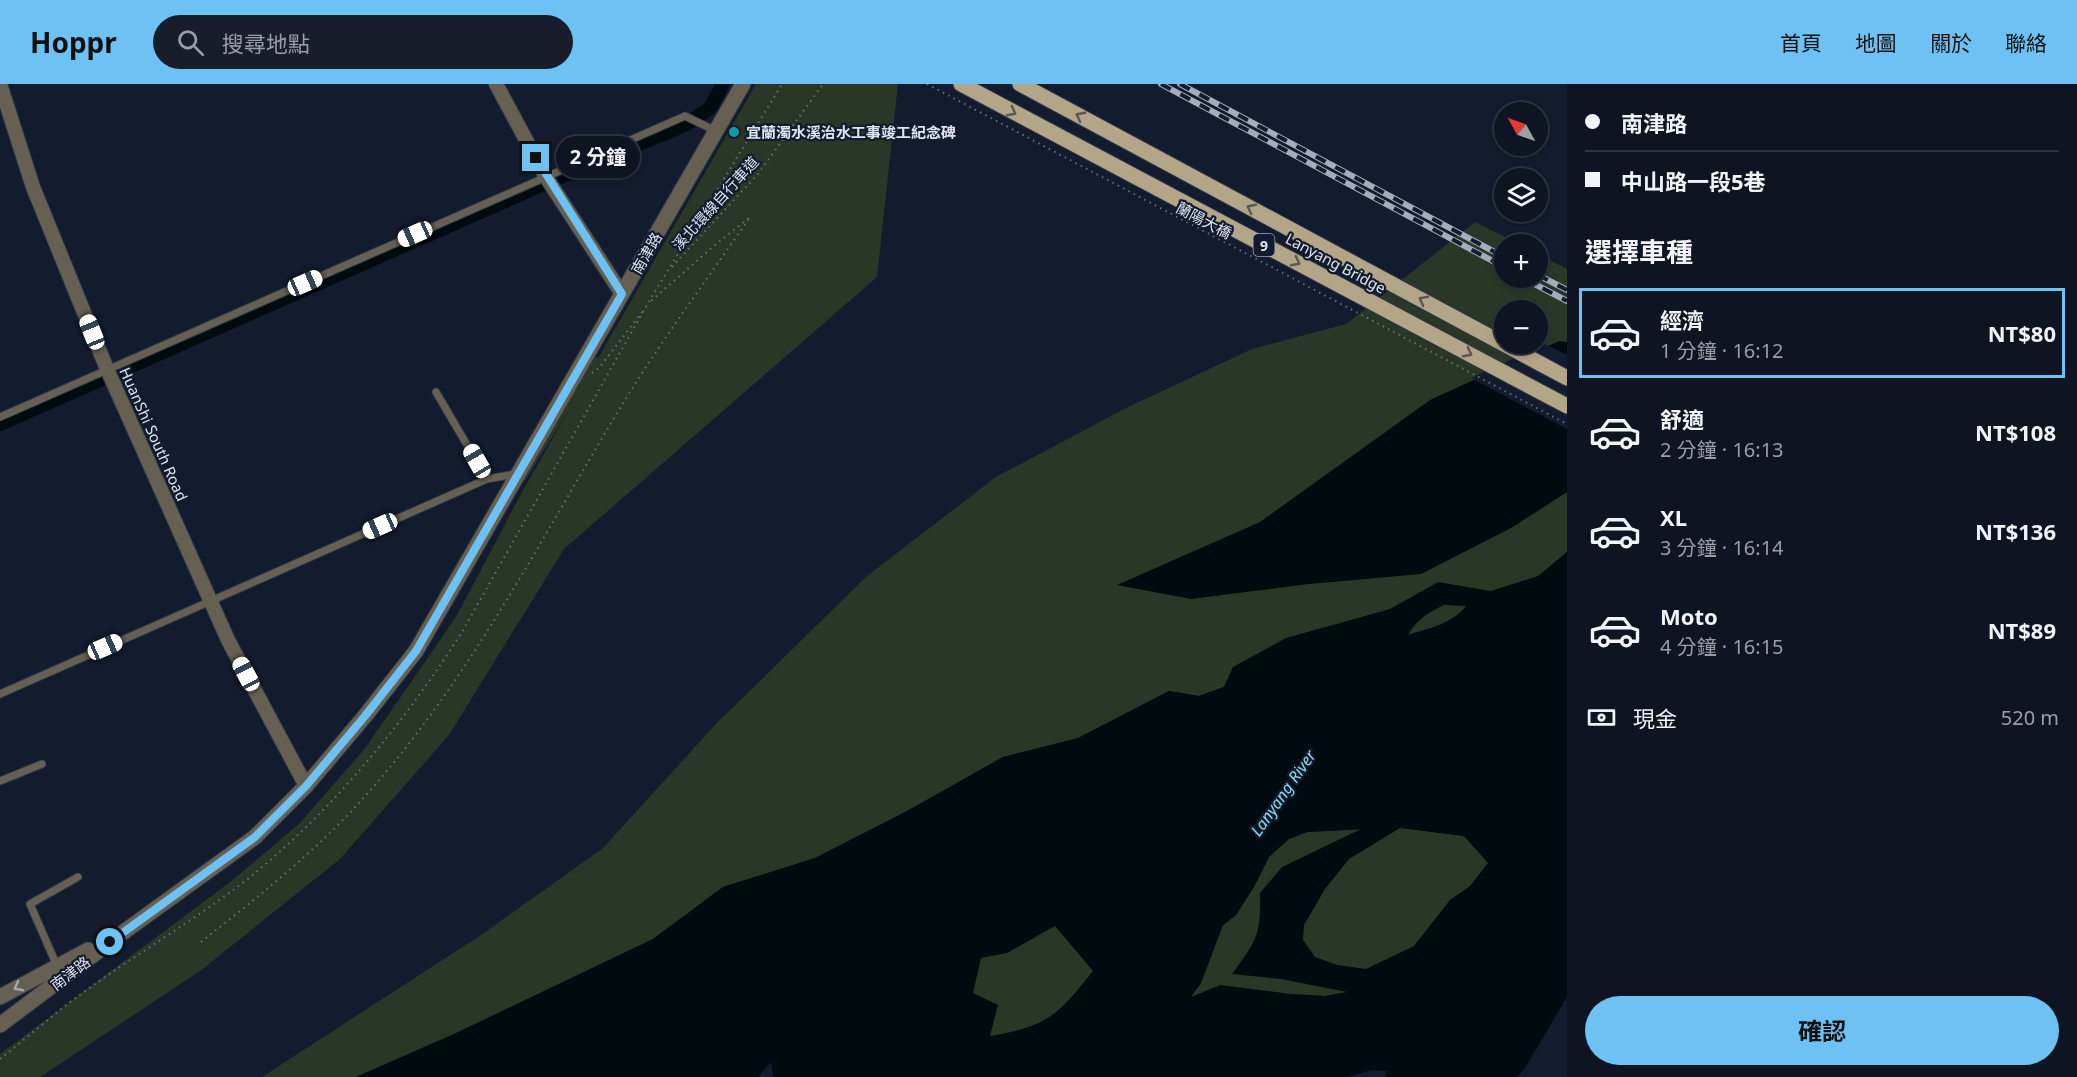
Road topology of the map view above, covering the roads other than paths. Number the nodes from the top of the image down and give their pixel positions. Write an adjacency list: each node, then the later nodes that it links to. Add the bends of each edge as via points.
1 (0, 84): 9 (street, HuanShi South Road, via 33,187)
2 (496, 84): 7 (street)
3 (743, 84): 6 (street, 南津路)
4 (961, 84): 12 (main road, Lanyang Bridge / 9, one-way to 12)
5 (1020, 84): 10 (main road, Lanyang Bridge / 9, one-way to 5)
6 (717, 131): 7 (lane, via 685,116); 8 (street, 南津路)
7 (550, 182): 8 (street); 9 (lane)
8 (622, 294): 14 (street, 南津路)
9 (110, 376): 13 (lane); 16 (street, HuanShi South Road)
10 (1567, 378)
11 (436, 392): 15 (lane)
12 (1567, 406)
13 (0, 417)
14 (518, 474): 15 (lane); 20 (street, 南津路, via 416,651)
15 (487, 479): 16 (lane)
16 (210, 601): 17 (lane); 20 (street, HuanShi South Road)
17 (0, 694)
18 (42, 764): 19 (lane)
19 (0, 781)
20 (306, 786): 22 (street, 南津路, via 255,837)
21 (78, 877): 23 (lane, via 30,904)
22 (125, 931): 23 (street); 25 (street, 南津路)
23 (57, 966): 24 (street, one-way to 24)
24 (0, 998)
25 (0, 1026)

